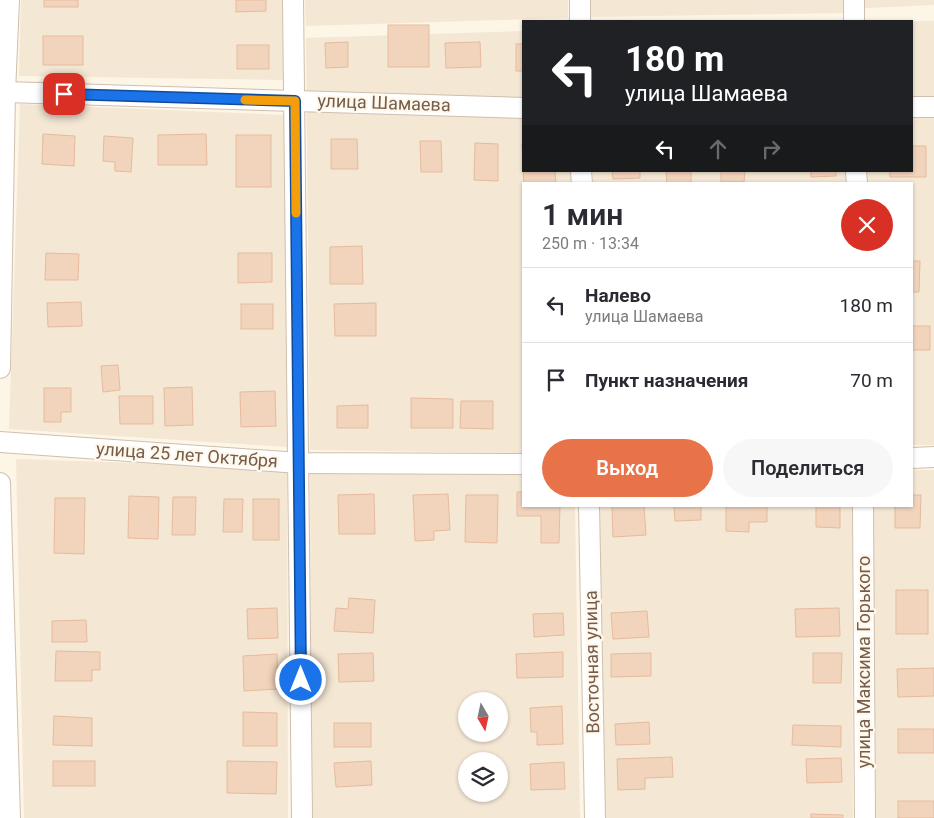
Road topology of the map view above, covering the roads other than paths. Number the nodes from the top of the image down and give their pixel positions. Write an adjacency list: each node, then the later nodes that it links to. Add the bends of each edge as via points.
1 (9, 0): 7 (street)
2 (293, 0): 8 (street)
3 (580, 0): 5 (street)
4 (854, 0): 6 (street)
5 (580, 20)
6 (854, 20)
7 (5, 92): 8 (street, улица Шамаева); 12 (street)
8 (295, 101): 11 (street, улица Шамаева); 16 (street)
9 (913, 107): 10 (street)
10 (934, 107)
11 (522, 108)
12 (0, 368)
13 (0, 442): 16 (street, улица 25 лет Октября)
14 (934, 457): 15 (street)
15 (913, 458)
16 (299, 464): 17 (street, улица 25 лет Октября); 22 (street)
17 (522, 464)
18 (0, 483): 21 (street)
19 (589, 507): 23 (street, Восточная улица)
20 (863, 507): 24 (street, улица Максима Горького)
21 (10, 818)
22 (302, 818)
23 (595, 818)
24 (865, 818)

